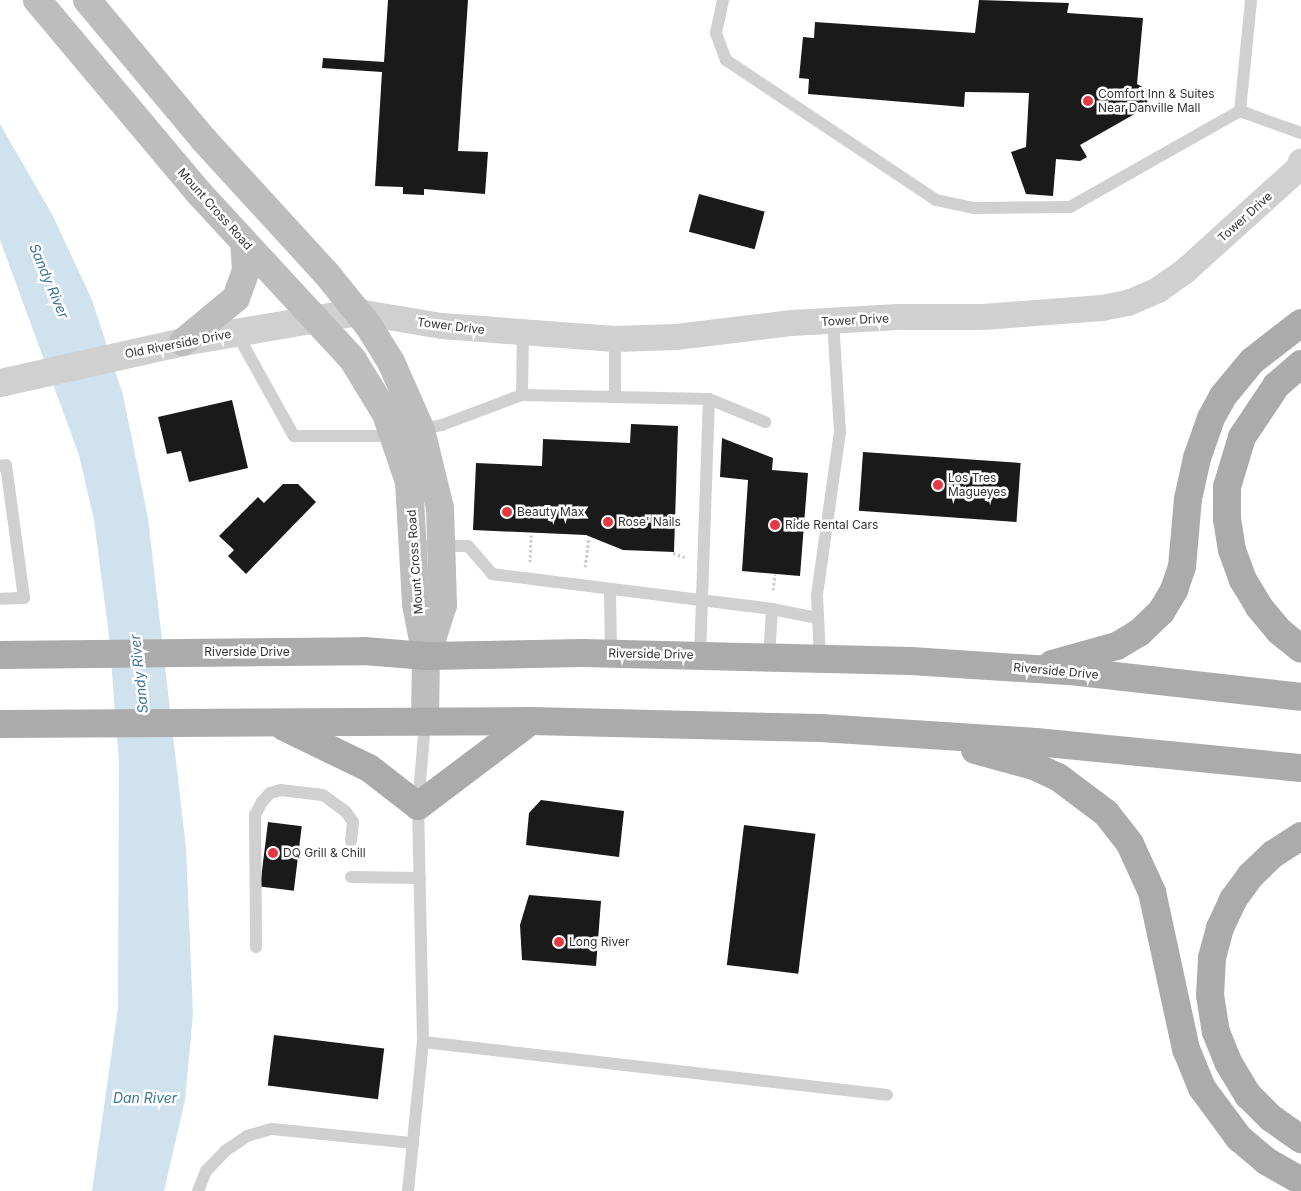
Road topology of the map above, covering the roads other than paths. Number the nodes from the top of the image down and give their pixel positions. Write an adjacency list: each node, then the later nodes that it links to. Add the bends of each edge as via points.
1 (37, 0): 8 (main road, Mount Cross Road)
2 (87, 0): 9 (main road, Mount Cross Road, via 204,140)
3 (723, 0): 5 (lane, via 716,33 726,60 936,200 974,208 1070,207)
4 (1251, 0): 5 (lane)
5 (1240, 111): 6 (lane)
6 (1301, 133)
7 (1301, 162): 11 (street, Tower Drive, via 1298,169 1185,271 1158,290 1128,303 983,317)
8 (244, 242): 10 (main road, Mount Cross Road); 16 (main road, via 246,270 236,298)
9 (358, 312): 10 (street, Old Riverside Drive); 14 (street, Tower Drive, via 442,326); 23 (main road, Mount Cross Road, via 391,362)
10 (314, 318): 13 (street, Old Riverside Drive); 24 (main road, Mount Cross Road, via 353,360 371,386)
11 (834, 321): 15 (street, Tower Drive, via 676,337); 32 (lane, via 840,432 817,595)
12 (1301, 323): 40 (main road, via 1252,361 1223,396 1211,418 1197,458 1188,499 1182,567 1161,612 1139,633 1116,646)
13 (236, 332): 16 (street, Old Riverside Drive); 24 (lane, via 294,436)
14 (523, 334): 15 (street, Tower Drive); 19 (lane)
15 (615, 339): 20 (lane)
16 (175, 344): 18 (street, Old Riverside Drive)
17 (1301, 364): 33 (main road, via 1270,393 1242,437 1227,487 1227,519 1232,550 1243,580 1259,607 1280,631)
18 (0, 383)
19 (522, 395): 20 (lane); 23 (lane)
20 (615, 397): 21 (lane)
21 (709, 399): 22 (lane); 30 (lane)
22 (765, 422)
23 (421, 430): 24 (lane); 27 (main road, Mount Cross Road, via 440,508)
24 (394, 436): 26 (main road, Mount Cross Road, via 409,482)
25 (0, 466): 29 (lane, via 6,466 24,598)
26 (413, 546): 27 (lane); 36 (main road, Mount Cross Road, via 416,604)
27 (441, 546): 28 (lane, via 468,546 492,574); 36 (main road, Mount Cross Road, via 443,605)
28 (610, 591): 30 (lane); 34 (lane)
29 (0, 599)
30 (702, 601): 31 (lane); 37 (lane)
31 (772, 609): 32 (lane); 38 (lane)
32 (818, 618): 39 (lane)
33 (1301, 648)
34 (611, 653): 36 (main road, Riverside Drive); 37 (main road, Riverside Drive)
35 (3, 655): 36 (main road, Riverside Drive, via 364,651)
36 (426, 656): 44 (main road)
37 (700, 656): 38 (main road, Riverside Drive)
38 (769, 657): 39 (main road, Riverside Drive)
39 (820, 658): 40 (main road, Riverside Drive)
40 (1035, 669): 41 (main road, Riverside Drive)
41 (1301, 697)
42 (531, 721): 44 (main road); 46 (main road, via 820,728); 48 (main road)
43 (273, 722): 44 (main road); 45 (main road); 48 (main road, via 369,768)
44 (425, 722): 48 (lane)
45 (3, 724)
46 (915, 734): 47 (main road, via 1036,742); 58 (main road, via 1034,766 1086,795 1106,813 1130,844 1152,892 1186,1049 1202,1088 1239,1138 1266,1161)
47 (1301, 768)
48 (418, 806): 52 (lane)
49 (1301, 836): 56 (main road, via 1273,854 1251,875 1233,900 1220,928 1212,958 1210,995 1216,1032 1228,1062 1248,1095 1271,1118)
50 (351, 841): 53 (lane, via 353,822 346,812 323,796 281,790 270,793 255,814)
51 (352, 877): 52 (lane)
52 (420, 878): 54 (lane)
53 (256, 947)
54 (423, 1042): 55 (lane); 57 (lane)
55 (887, 1096)
56 (1301, 1139)
57 (413, 1143): 59 (lane, via 272,1129 247,1136 226,1152 206,1171); 60 (lane)
58 (1301, 1181)
59 (198, 1191)
60 (408, 1191)

